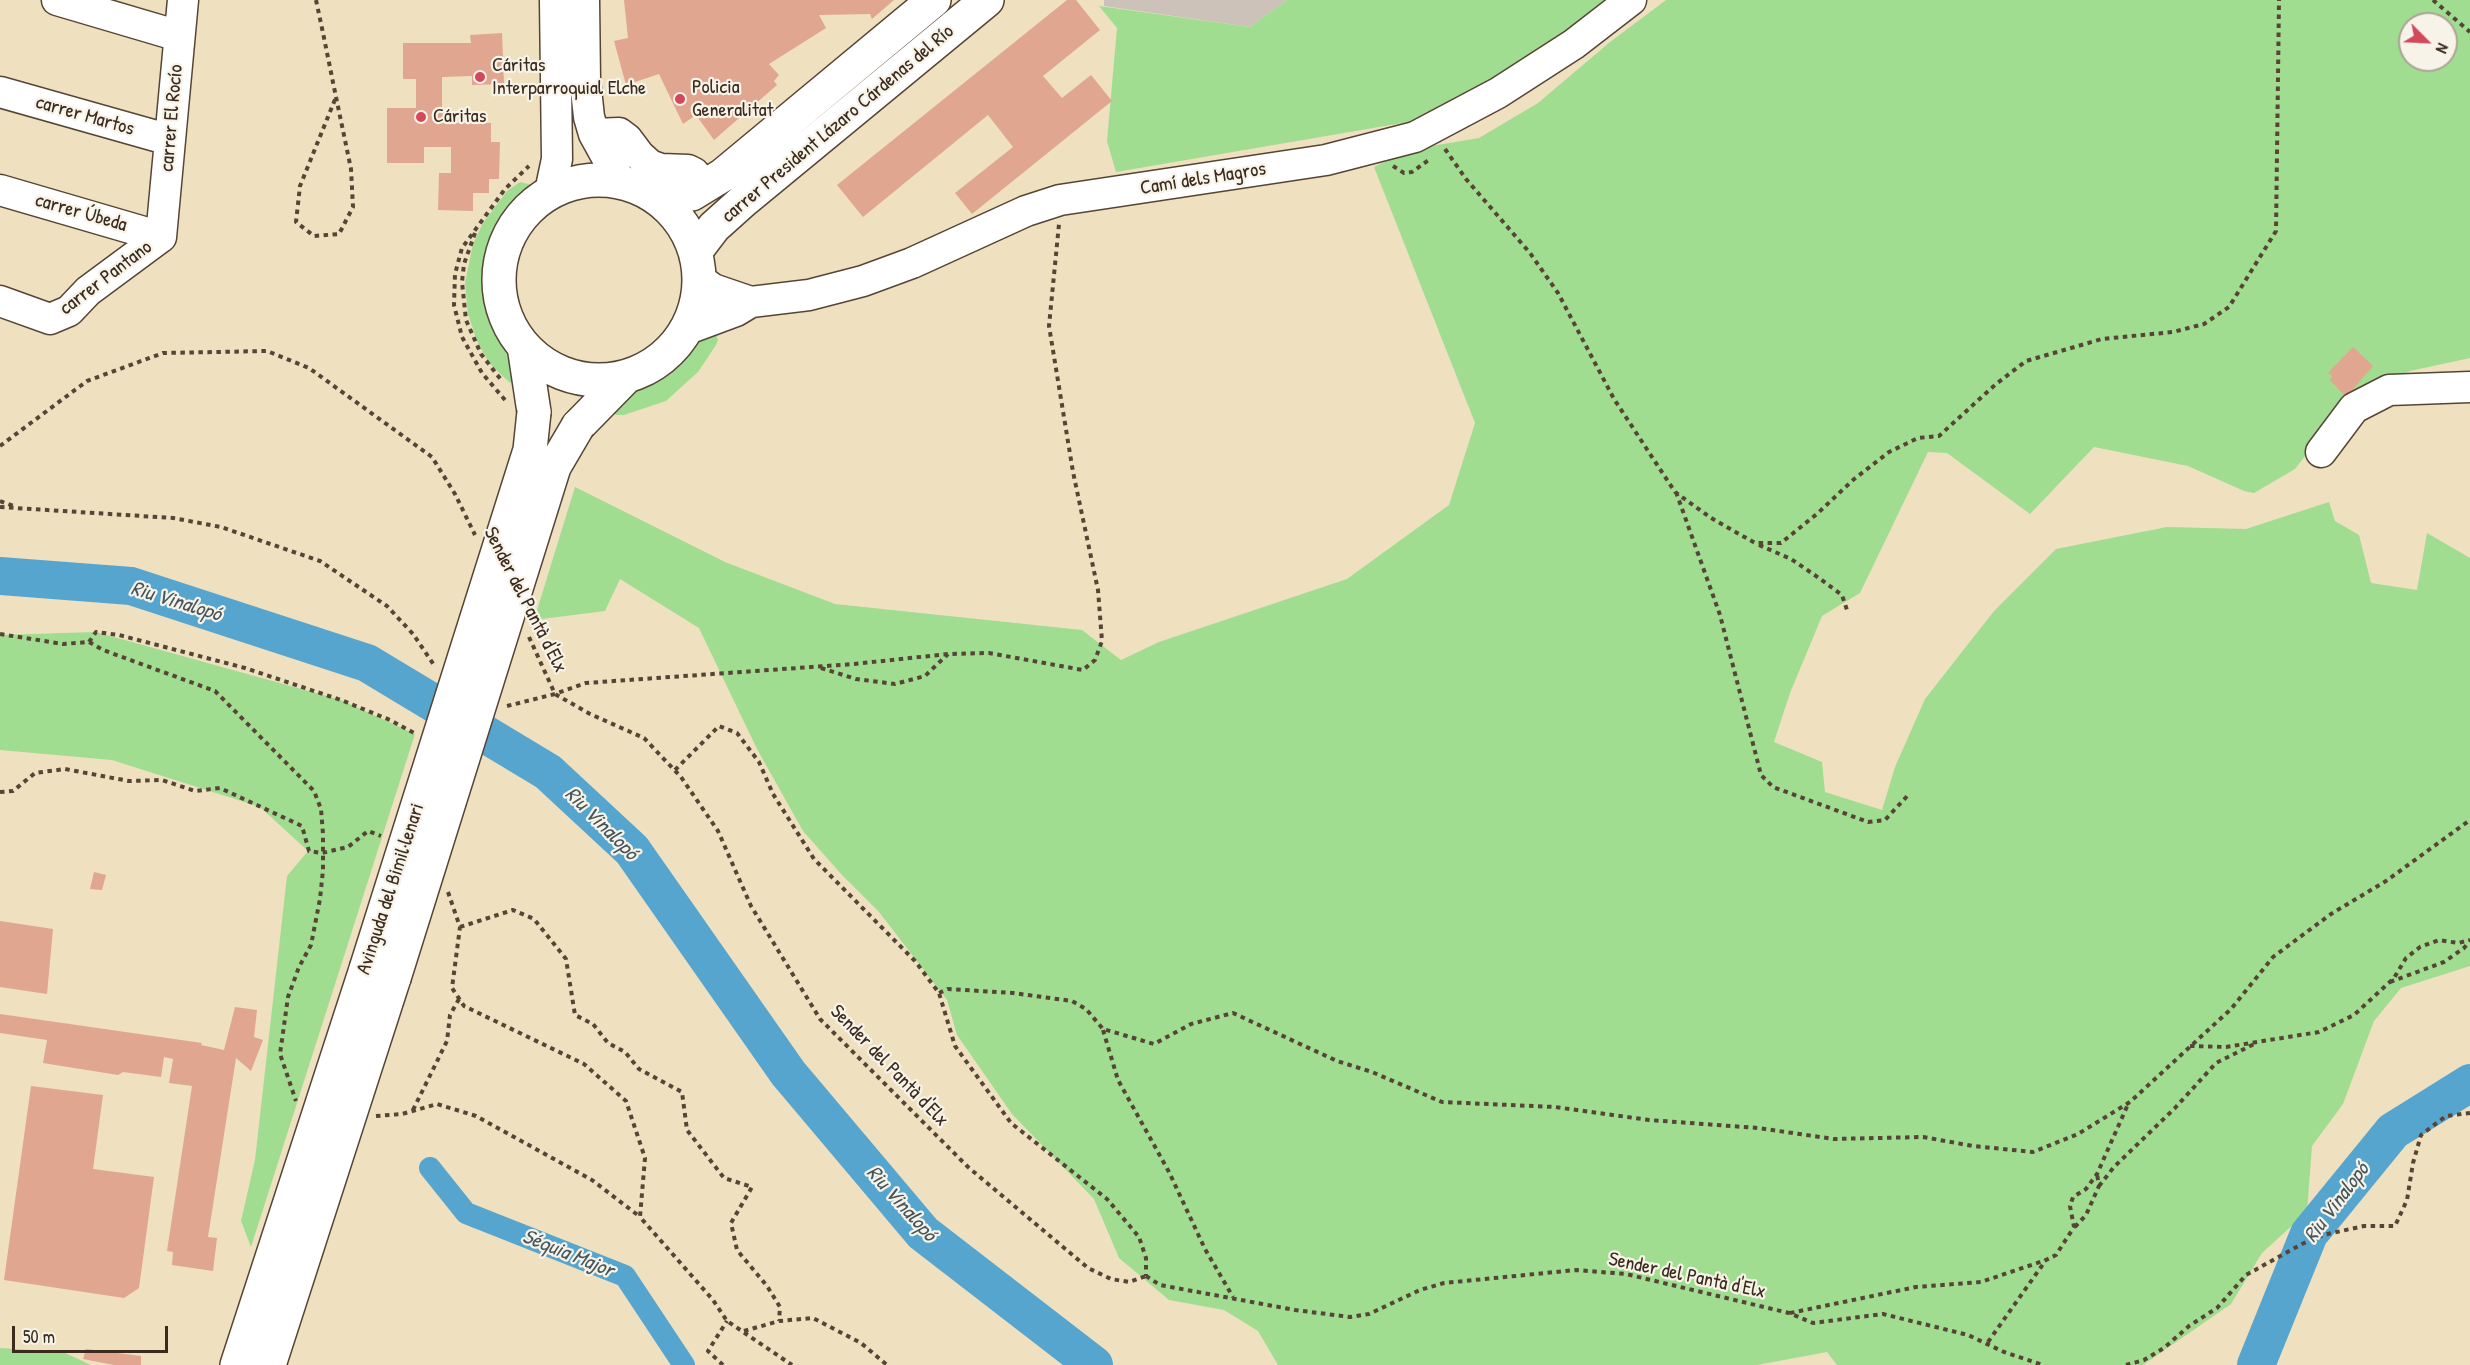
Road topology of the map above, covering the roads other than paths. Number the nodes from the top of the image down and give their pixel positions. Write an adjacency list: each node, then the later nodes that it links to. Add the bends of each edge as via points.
1 (57, 0): 8 (street)
2 (183, 0): 8 (street, carrer El Rocío)
3 (555, 0): 15 (street, via 557,159)
4 (584, 0): 10 (street, via 585,80)
5 (934, 0): 13 (main road, carrer President Lázaro Cárdenas del Río)
6 (987, 0): 18 (main road, carrer President Lázaro Cárdenas del Río, via 743,201 714,228)
7 (1631, 0): 20 (street, Camí dels Magros, via 1574,44 1507,87 1415,137 1326,160 1060,200 863,281 808,295)
8 (179, 36): 11 (street, carrer El Rocío)
9 (0, 92): 11 (street, carrer Martos)
10 (594, 134): 12 (street); 13 (street, via 619,133 650,165 688,170)
11 (170, 140): 17 (street, carrer El Rocío)
12 (620, 182): 15 (main road, via 577,182); 16 (main road)
13 (705, 187): 16 (main road, carrer President Lázaro Cárdenas del Río, via 692,194)
14 (0, 190): 17 (street, carrer Úbeda)
15 (550, 192): 22 (main road, via 521,217 501,258 502,305)
16 (659, 199): 18 (main road, via 682,223)
17 (161, 237): 19 (street, carrer Pantano, via 88,291 69,311 50,319)
18 (697, 266): 20 (street, Camí dels Magros, via 713,289); 21 (main road, via 693,314)
19 (0, 301)
20 (751, 302): 21 (street, Camí dels Magros)
21 (685, 330): 23 (main road, via 660,358)
22 (524, 346): 23 (main road, via 563,374 595,380); 26 (main road, Avinguda del Bimil·lenari, bridge, via 520,406 530,450)
23 (627, 376): 26 (main road, Avinguda del Bimil·lenari, bridge, via 578,426 554,467)
24 (2470, 387): 25 (street, via 2389,390 2354,408)
25 (2321, 452)
26 (380, 974): 27 (main road, Avinguda del Bimil·lenari); 28 (main road, Avinguda del Bimil·lenari)
27 (237, 1365)
28 (269, 1365)

